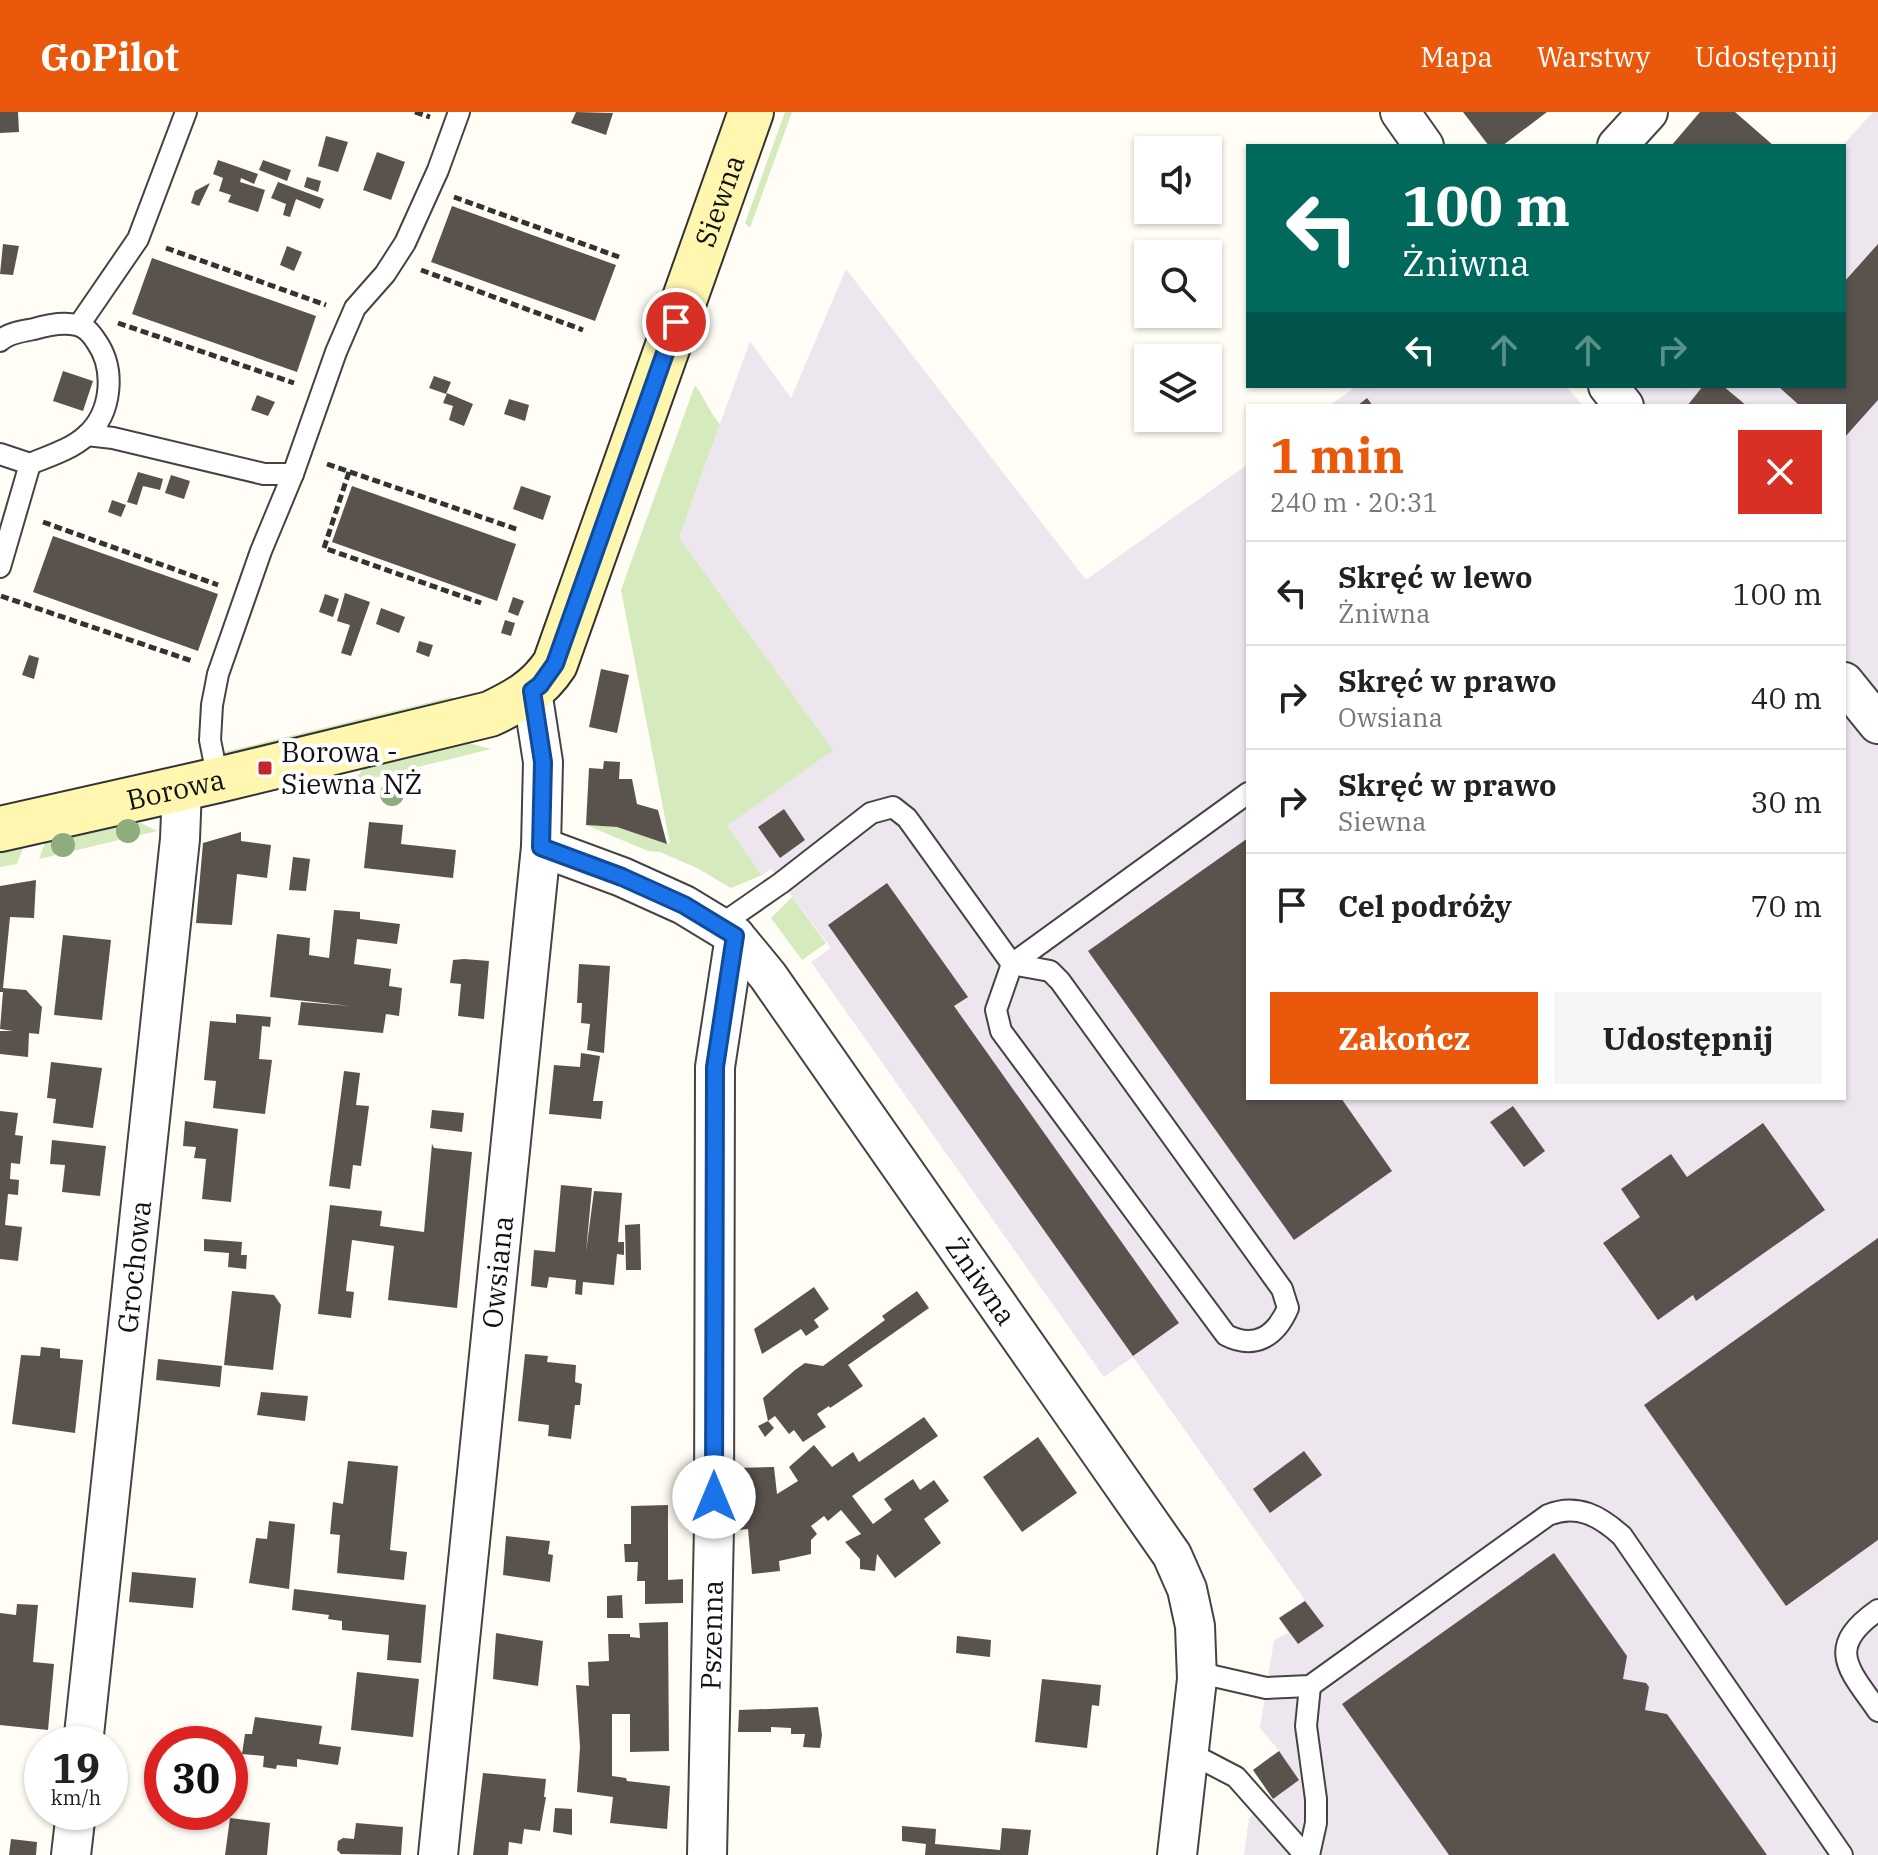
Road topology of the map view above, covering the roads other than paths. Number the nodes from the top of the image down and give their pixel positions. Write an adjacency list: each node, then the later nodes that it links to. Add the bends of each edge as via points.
1 (186, 112): 8 (lane, via 138,239)
2 (459, 112): 15 (lane, via 405,243 353,314)
3 (751, 112): 18 (street, Siewna, via 555,664)
4 (1400, 112): 6 (street)
5 (1648, 112): 7 (street)
6 (1423, 144)
7 (1619, 144)
8 (83, 319): 9 (lane); 12 (lane, via 110,370 107,401)
9 (0, 341)
10 (1610, 388): 11 (street)
11 (1622, 404)
12 (87, 435): 14 (lane); 15 (lane, via 264,474)
13 (0, 454): 14 (lane)
14 (30, 464): 16 (lane)
15 (296, 465): 20 (lane, via 220,670)
16 (0, 567)
17 (1846, 684): 19 (street)
18 (532, 691): 20 (street, Borowa, via 490,714); 23 (street, Owsiana, via 543,762)
19 (1878, 724)
20 (200, 784): 22 (street, Borowa); 30 (street, Grochowa, via 180,839)
21 (1246, 794): 25 (lane)
22 (0, 829)
23 (541, 847): 24 (street, Żniwna, via 622,877); 34 (street, Owsiana)
24 (727, 931): 25 (lane, via 871,813 893,807 907,818); 27 (street, Żniwna, via 768,976 1172,1555 1195,1626); 35 (street, Pszenna, via 715,1067)
25 (1012, 964): 25 (lane, via 996,1010 1001,1031 1226,1335 1241,1343 1257,1341 1280,1326 1288,1308 1282,1289 1060,981 1050,971)
26 (1878, 1610): 29 (lane, via 1860,1623 1846,1647 1846,1664)
27 (1196, 1672): 28 (lane, via 1266,1688); 31 (street, Żniwna)
28 (1310, 1686): 37 (lane, via 1306,1726 1316,1823); 38 (lane, via 1548,1515 1564,1509 1586,1512 1622,1536)
29 (1878, 1711)
30 (85, 1726)
31 (1188, 1752): 36 (street, Żniwna); 37 (lane, via 1236,1777)
32 (74, 1830): 33 (street)
33 (71, 1855)
34 (438, 1855)
35 (707, 1855)
36 (1177, 1855)
37 (1307, 1855)
38 (1842, 1855)

